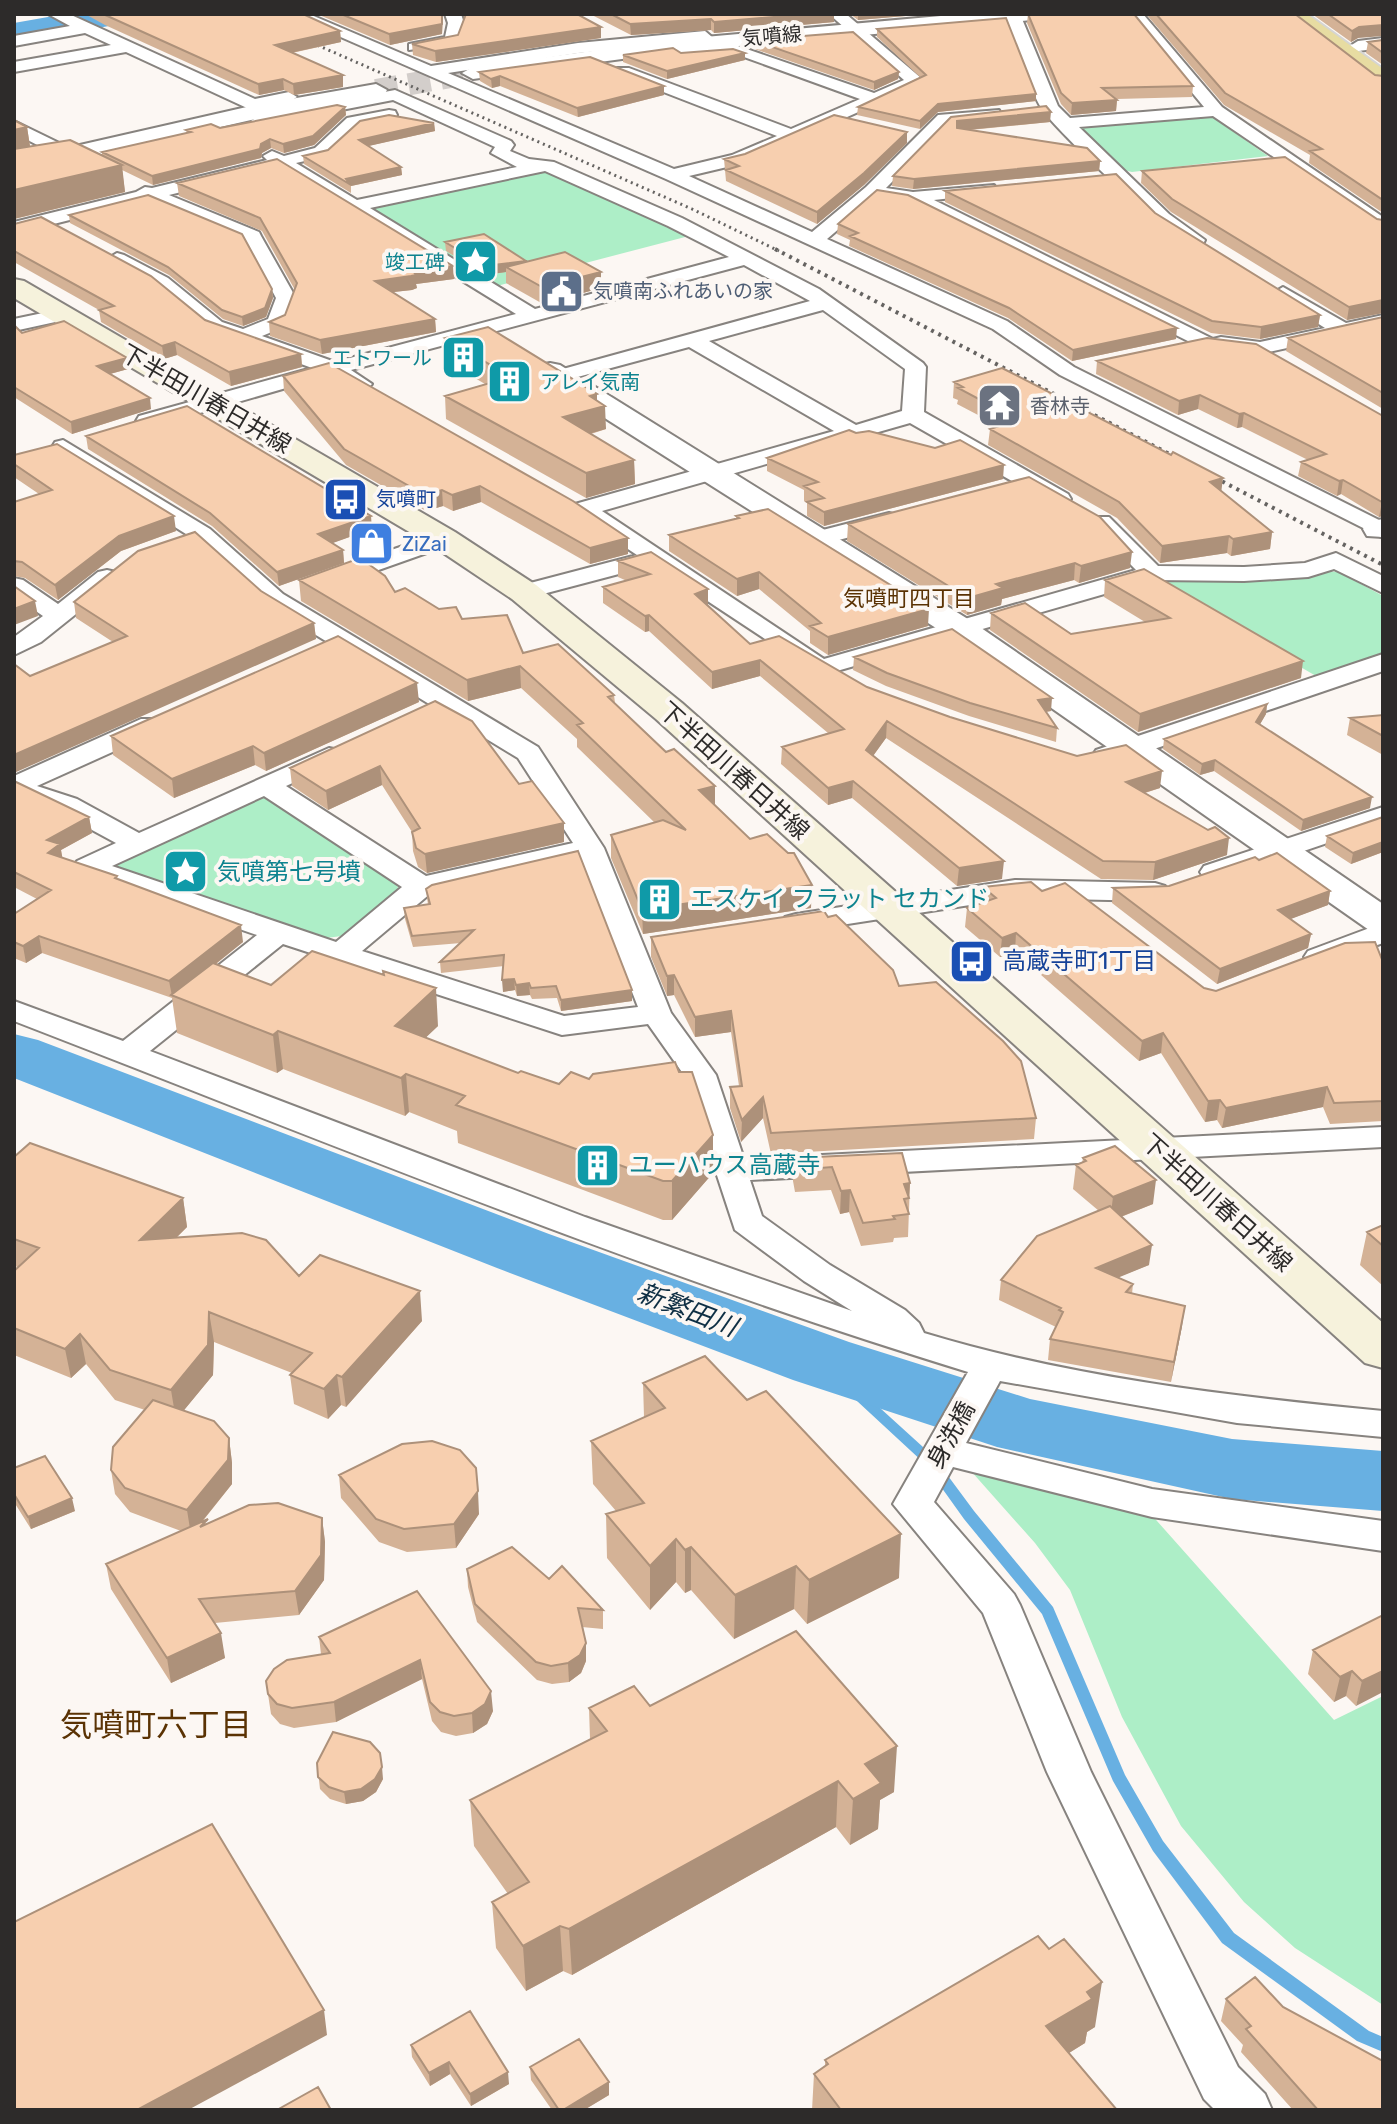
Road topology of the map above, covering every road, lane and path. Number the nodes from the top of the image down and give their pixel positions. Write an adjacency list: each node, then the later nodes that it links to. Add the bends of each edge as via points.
1 (296, 14): 20 (street)
2 (453, 14): 20 (street, via 452,40)
3 (837, 14): 13 (street)
4 (1135, 14): 30 (street)
5 (1293, 14): 26 (highway)
6 (1314, 14): 18 (highway)
7 (1019, 15): 13 (street, 気噴線); 33 (street, via 1043,109)
8 (61, 16): 10 (street); 11 (street)
9 (672, 19): 15 (street)
10 (14, 26)
11 (86, 28): 14 (street); 19 (street)
12 (600, 28): 16 (street)
13 (855, 29): 15 (street, 気噴線); 28 (street, via 915,81)
14 (14, 41)
15 (718, 42): 16 (street); 21 (street); 25 (street, 気噴線, via 559,58); 28 (street)
16 (627, 43): 24 (street)
17 (1383, 43): 18 (street)
18 (1358, 46): 22 (highway)
19 (127, 47): 23 (street); 27 (street, via 253,104)
20 (384, 53): 24 (street)
21 (598, 61): 25 (street); 37 (street)
22 (1383, 65)
23 (14, 67)
24 (431, 71): 25 (street)
25 (468, 78): 46 (street)
26 (1383, 79)
27 (379, 90): 29 (street); 36 (street, via 220,129); 39 (street)
28 (873, 98): 32 (street)
29 (424, 108): 41 (street, via 353,122 321,152); 43 (street, via 505,145 500,153)
30 (1216, 111): 33 (street); 40 (street)
31 (1005, 113): 50 (street, via 944,119 916,137)
32 (832, 118): 34 (street); 37 (street)
33 (1067, 123): 47 (street)
34 (863, 124)
35 (14, 126): 39 (street)
36 (233, 135)
37 (791, 135): 46 (street, via 738,159)
38 (258, 148): 41 (street)
39 (69, 154): 44 (street); 51 (street)
40 (1289, 160): 42 (street); 54 (street)
41 (283, 161): 51 (street); 55 (street)
42 (1258, 163)
43 (548, 166): 55 (street); 63 (street)
44 (14, 167)
45 (1151, 173): 47 (street)
46 (672, 175): 60 (street)
47 (1120, 176): 48 (street); 62 (street, via 1162,218)
48 (1091, 179)
49 (1002, 188): 52 (street)
50 (872, 191): 52 (street); 60 (street)
51 (150, 194): 56 (street); 73 (street, via 252,236 286,298 277,323)
52 (913, 197): 75 (street)
53 (1383, 201): 54 (street)
54 (1353, 204): 57 (street)
55 (354, 206): 68 (street)
56 (45, 220): 58 (street); 59 (street)
57 (1383, 225)
58 (14, 228)
59 (71, 234)
60 (815, 239): 81 (street, via 1000,325)
61 (97, 248): 73 (street, via 161,282 215,326)
62 (1210, 248)
63 (745, 259): 66 (street); 68 (street)
64 (1263, 281): 72 (street)
65 (14, 287): 67 (main road, 下半田川春日井線)
66 (826, 303): 74 (street); 85 (street, via 916,367)
67 (62, 315): 70 (street); 84 (main road, 下半田川春日井線)
68 (532, 315): 71 (street)
69 (1383, 321): 72 (street)
70 (14, 325)
71 (481, 329): 80 (street); 82 (street)
72 (1342, 329): 77 (street)
73 (244, 336): 80 (street)
74 (692, 340): 82 (street); 87 (street)
75 (1205, 342): 76 (street); 77 (street)
76 (1174, 348)
77 (1260, 348): 79 (street)
78 (1098, 364): 81 (street)
79 (1287, 364)
80 (333, 368): 83 (street); 84 (street)
81 (1067, 371): 93 (street)
82 (559, 376): 89 (street)
83 (375, 391)
84 (210, 401): 86 (street); 96 (main road, 下半田川春日井線)
85 (913, 415): 87 (street); 90 (street)
86 (122, 428)
87 (851, 431): 89 (street)
88 (93, 437): 94 (street, via 51,450)
89 (711, 472): 95 (street); 98 (street, via 576,505)
90 (1031, 482): 91 (street); 100 (street, via 1108,526)
91 (1001, 490)
92 (910, 514): 95 (street)
93 (1381, 529)
94 (202, 534): 97 (street); 104 (street)
95 (819, 538): 106 (street)
96 (444, 539): 103 (main road, 下半田川春日井線); 104 (street)
97 (174, 544)
98 (656, 557): 103 (street); 111 (street)
99 (131, 558): 105 (street)
100 (1152, 573): 102 (street, via 1308,570 1336,560); 106 (street)
101 (14, 585): 105 (street)
102 (1383, 586)
103 (524, 592): 127 (main road, 下半田川春日井線, via 669,711)
104 (274, 599): 107 (street)
105 (60, 616): 108 (street)
106 (959, 628): 111 (street); 117 (street)
107 (340, 640): 109 (street); 113 (street)
108 (14, 647)
109 (312, 653)
110 (1383, 662): 117 (street)
111 (823, 667): 112 (street)
112 (850, 681)
113 (444, 703): 115 (street); 123 (street, via 528,753)
114 (170, 716): 120 (street)
115 (417, 716)
116 (348, 747): 119 (street)
117 (1131, 747): 118 (street); 124 (street)
118 (1083, 761)
119 (265, 785): 122 (street); 125 (street)
120 (14, 786): 122 (street, via 67,805)
121 (1383, 815): 124 (street)
122 (138, 844): 132 (street, via 87,867)
123 (590, 848): 125 (street); 134 (street)
124 (1279, 850): 126 (street, via 1156,892); 129 (street)
125 (421, 886): 135 (street)
126 (1074, 892): 127 (street, via 1015,889); 128 (street)
127 (889, 910): 130 (street); 141 (main road, 下半田川春日井線)
128 (1109, 918)
129 (1383, 922)
130 (772, 927)
131 (1383, 932): 136 (street)
132 (279, 933): 135 (street); 139 (street)
133 (662, 943): 134 (street)
134 (631, 948): 138 (street)
135 (340, 954): 138 (street, via 562,1026)
136 (1298, 966)
137 (14, 1010): 139 (street)
138 (656, 1014): 142 (street, via 700,1075)
139 (128, 1053): 143 (street, via 573,1225)
140 (1383, 1137): 141 (street)
141 (1155, 1149): 142 (street); 144 (main road, 下半田川春日井線)
142 (730, 1170): 143 (street, via 747,1222 892,1319)
143 (921, 1345): 145 (street)
144 (1383, 1351)
145 (990, 1366): 146 (street, via 1237,1410); 147 (street, 身洗橋)
146 (1383, 1424)
147 (943, 1451): 148 (street, via 1152,1503); 149 (street, 身洗橋, via 913,1504 1000,1605 1069,1772 1221,2083)
148 (1383, 1536)
149 (1248, 2110)

